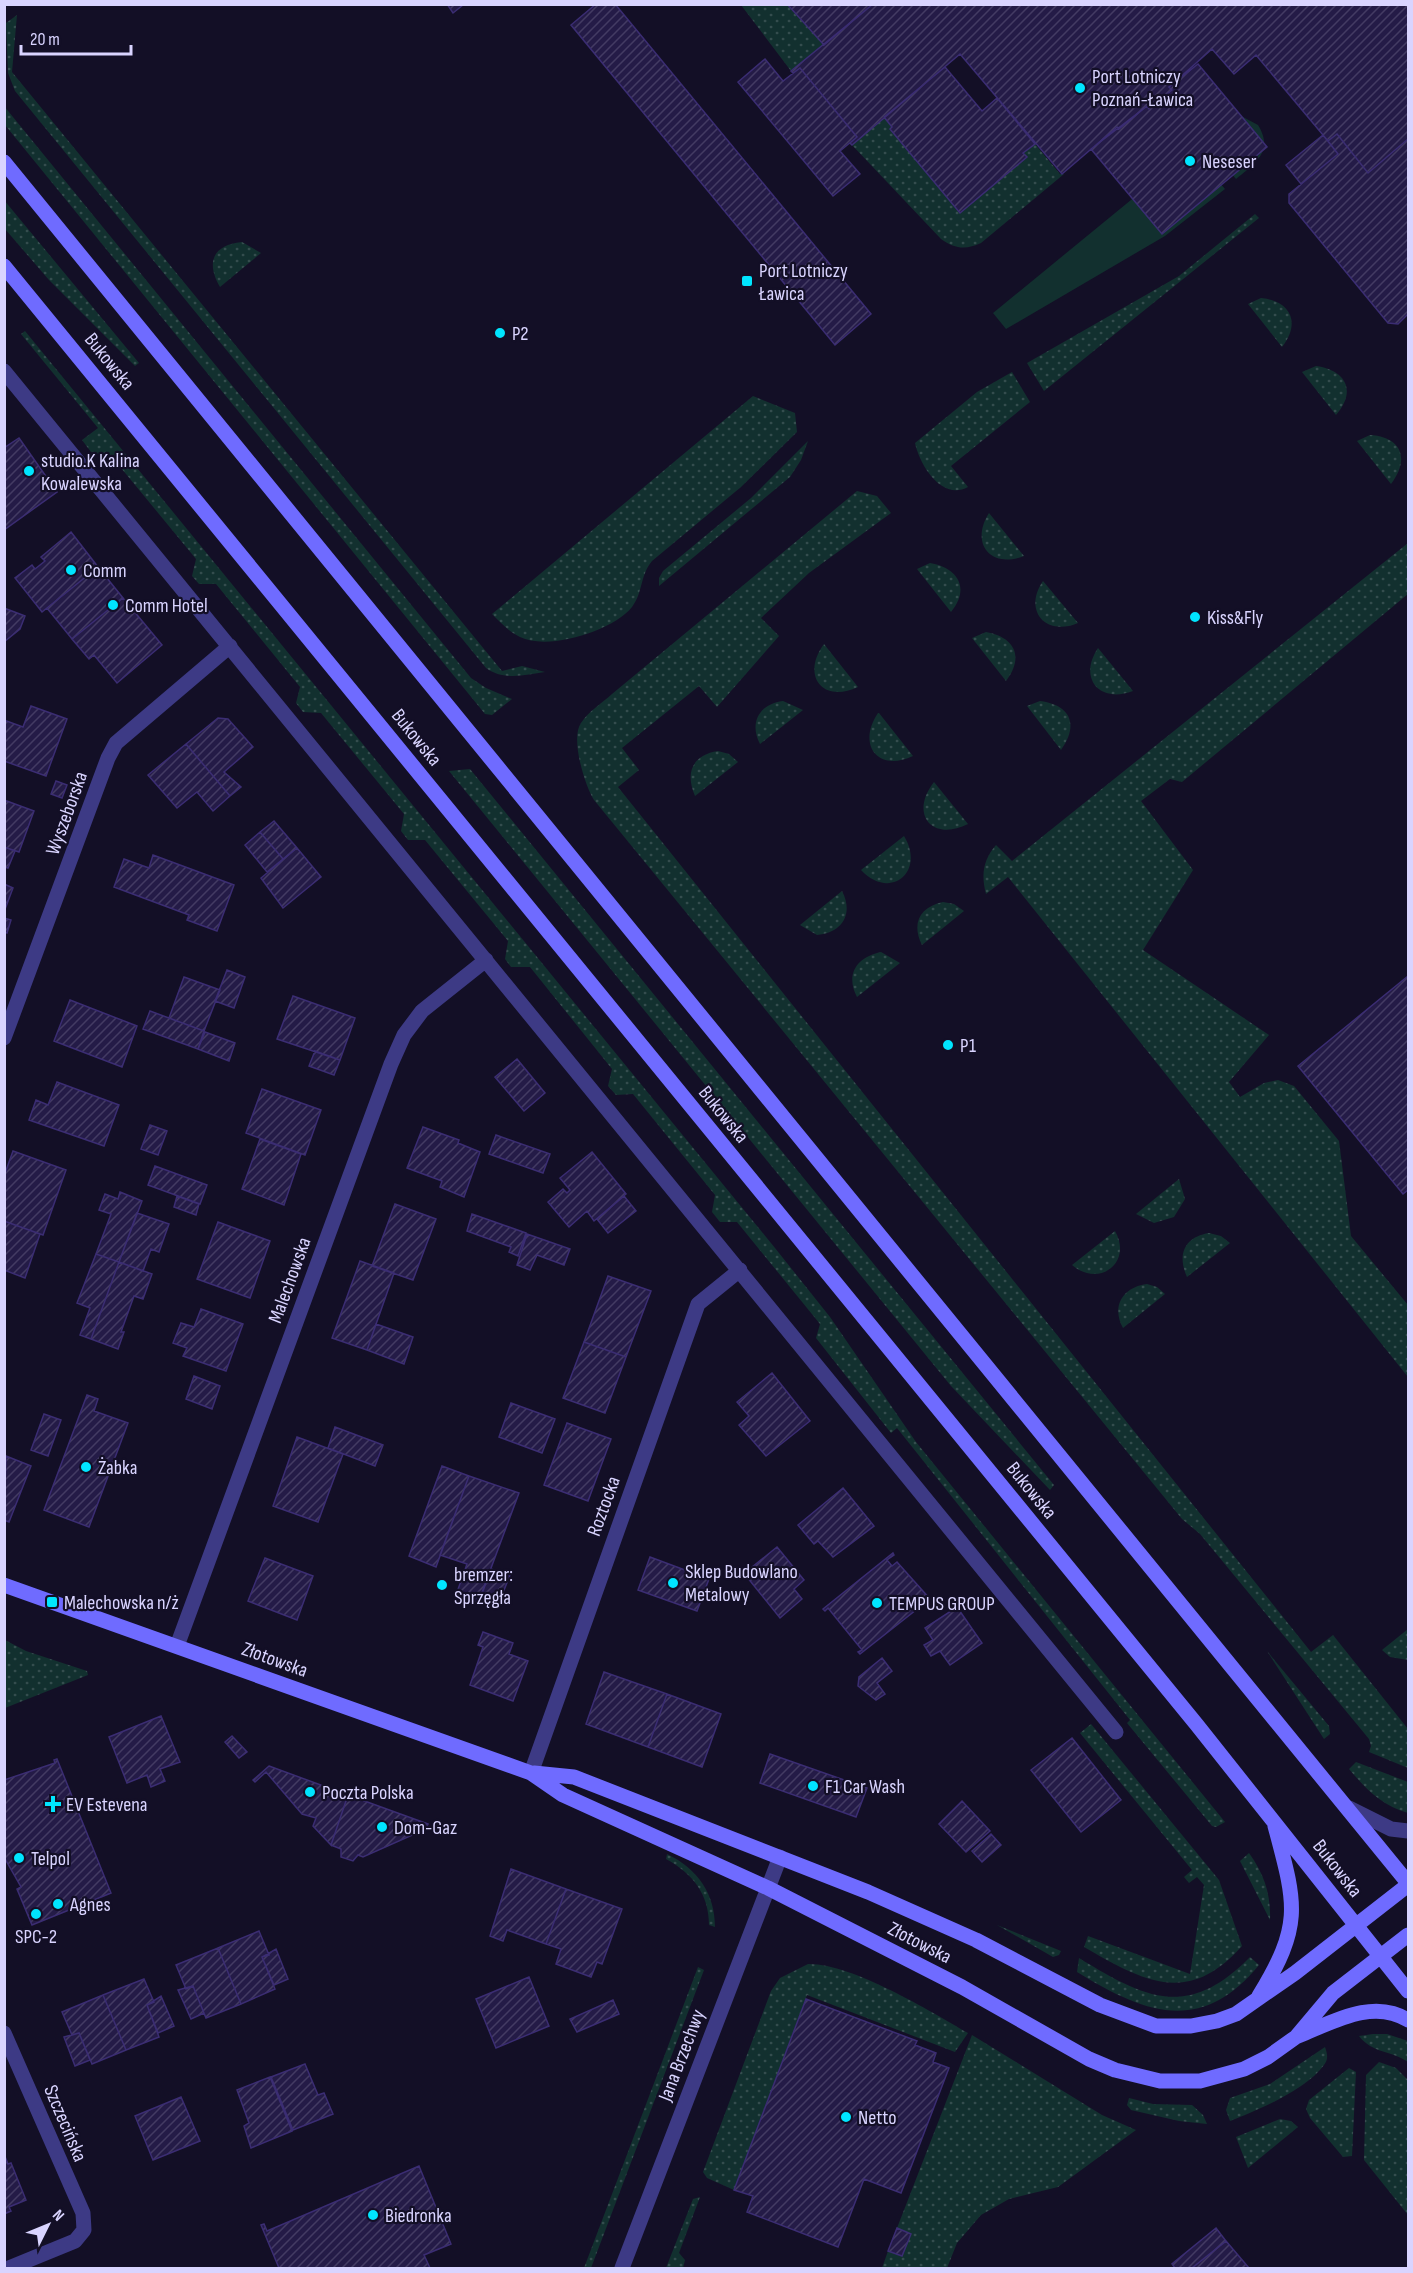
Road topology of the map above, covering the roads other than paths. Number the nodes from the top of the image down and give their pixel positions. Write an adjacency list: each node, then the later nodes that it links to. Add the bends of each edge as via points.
1 (4, 162): 12 (main road)
2 (4, 266): 13 (main road, Bukowska)
3 (4, 371): 4 (street)
4 (230, 646): 5 (street); 6 (street, Wyszeborska, via 116,743)
5 (486, 960): 7 (street); 9 (street, Malechowska, via 422,1011 404,1035)
6 (4, 1038)
7 (740, 1270): 10 (street); 11 (street, Roztocka, via 698,1304)
8 (4, 1585): 9 (main road, Złotowska)
9 (177, 1646): 11 (main road, Złotowska)
10 (1116, 1732)
11 (531, 1773): 15 (main road, Złotowska, via 574,1777); 17 (main road, Złotowska, via 563,1795)
12 (1349, 1808): 14 (street, via 1391,1829); 16 (main road)
13 (1274, 1820): 18 (main road, Bukowska); 22 (main road, Złotowska, via 1290,1882 1293,1912 1289,1938)
14 (1408, 1831)
15 (780, 1857): 17 (street, Jana Brzechwy); 22 (main road, Złotowska, via 976,1940 1129,2018 1156,2026 1191,2026 1236,2014)
16 (1408, 1884): 18 (main road, Złotowska)
17 (768, 1888): 25 (main road, Złotowska, via 962,1987 1089,2059 1123,2073 1160,2081 1200,2081 1244,2069); 27 (street, Jana Brzechwy)
18 (1357, 1925): 20 (main road, Bukowska); 22 (main road, Złotowska)
19 (1408, 1935): 20 (main road, Złotowska)
20 (1381, 1956): 21 (main road, Bukowska); 25 (main road, Złotowska, via 1334,1993)
21 (1408, 1991)
22 (1256, 2001)
23 (1408, 2020): 25 (main road, Złotowska, via 1380,2010 1353,2013)
24 (4, 2033): 26 (street, Szczecińska, via 83,2214 84,2230 75,2241)
25 (1296, 2037)
26 (9, 2268)
27 (622, 2268)

